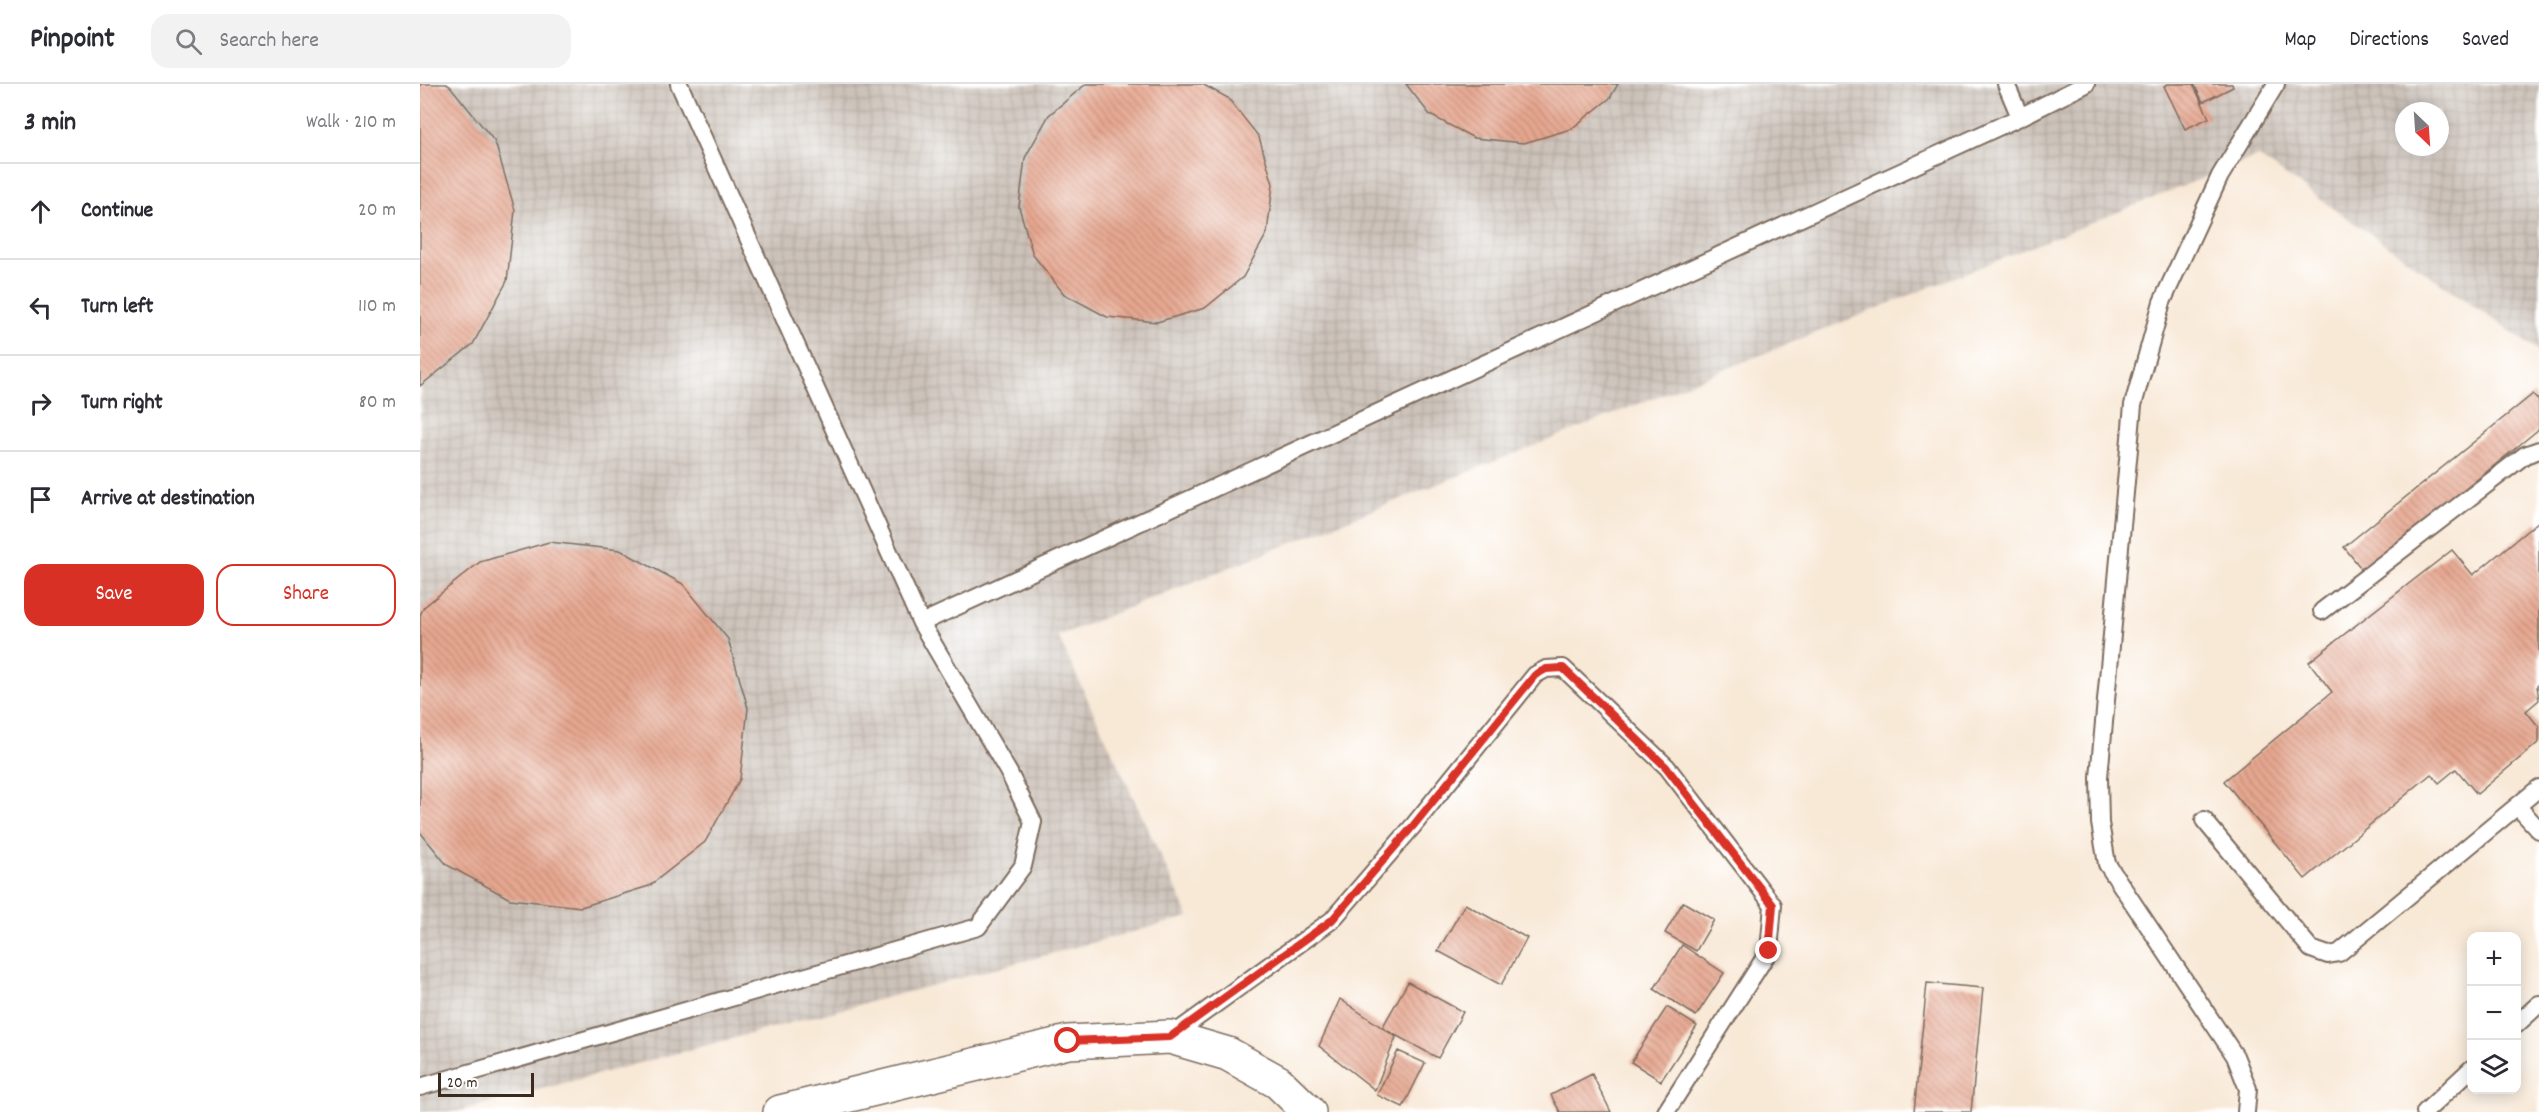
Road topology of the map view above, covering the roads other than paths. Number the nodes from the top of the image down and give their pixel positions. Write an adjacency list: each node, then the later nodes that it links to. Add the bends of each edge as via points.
1 (679, 84): 8 (lane)
2 (2006, 84): 5 (lane)
3 (2086, 84): 5 (lane)
4 (2276, 84): 21 (lane, via 2220,176 2162,302 2133,405 2099,777 2100,823 2107,864 2235,1056 2248,1089)
5 (2020, 117): 8 (lane)
6 (2539, 450): 7 (lane, via 2525,455)
7 (2322, 611)
8 (921, 622): 17 (lane, via 1034,822 1023,866 978,927)
9 (2539, 788): 10 (lane)
10 (2518, 807): 11 (lane, via 2339,953 2328,955 2311,949); 12 (lane)
11 (2204, 820)
12 (2539, 830)
13 (2539, 1004): 14 (lane)
14 (2521, 1021)
15 (1170, 1037): 18 (main road, via 1068,1041); 19 (main road, via 1228,1054 1278,1082); 20 (lane, via 1332,920 1535,675 1546,669 1563,668 1666,767 1773,905 1769,951)
16 (2467, 1073): 22 (lane)
17 (420, 1087)
18 (780, 1112)
19 (1309, 1112)
20 (1666, 1112)
21 (2246, 1112)
22 (2425, 1112)

